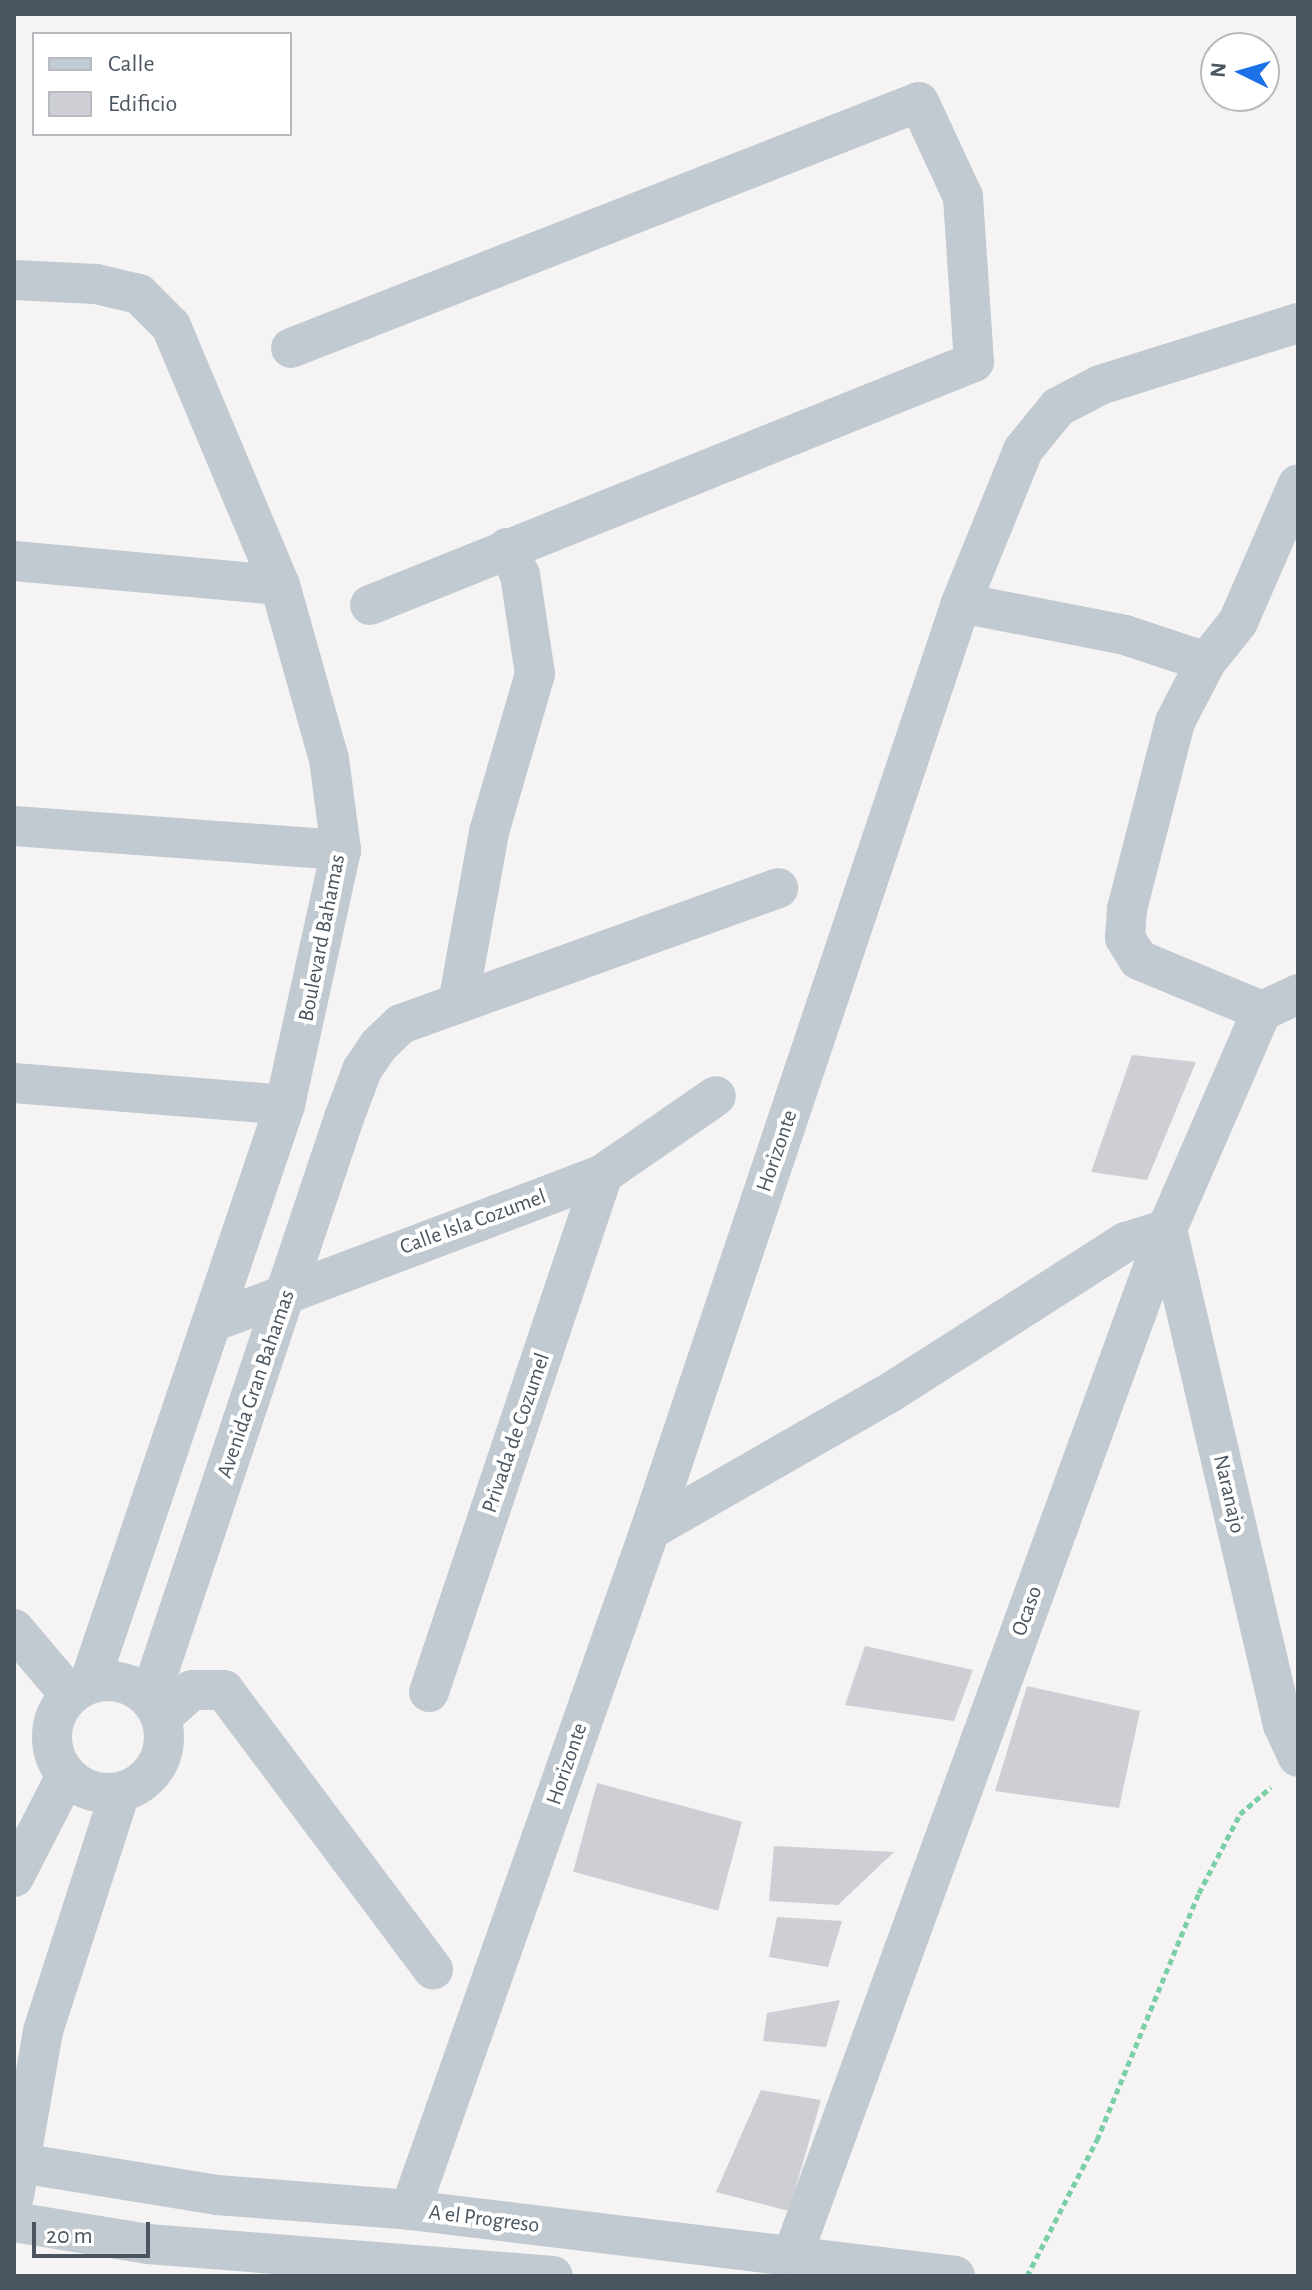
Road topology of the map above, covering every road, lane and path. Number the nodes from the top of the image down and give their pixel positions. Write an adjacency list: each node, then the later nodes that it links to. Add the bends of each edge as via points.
1 (14, 280): 7 (street, Boulevard Bahamas, via 96,284 139,294 171,326)
2 (1298, 323): 8 (street, Horizonte, via 1100,385 1058,407 1023,450)
3 (291, 348): 5 (street, via 919,102 963,197 974,362)
4 (1298, 484): 10 (street, via 1238,622)
5 (507, 548): 9 (street); 15 (street, via 520,575 535,674 489,832)
6 (14, 561): 7 (street)
7 (280, 585): 12 (street, Boulevard Bahamas, via 329,759)
8 (961, 603): 10 (street, via 1125,635); 24 (street, Horizonte)
9 (370, 605)
10 (1206, 662): 16 (street, via 1175,722 1127,909 1125,938 1139,960)
11 (14, 826): 12 (street)
12 (341, 850): 19 (street, Boulevard Bahamas)
13 (778, 888): 15 (street)
14 (1298, 994): 16 (street)
15 (458, 1003): 22 (street, Avenida Gran Bahamas, via 401,1024 362,1070)
16 (1262, 1011): 21 (street, Ocaso)
17 (14, 1083): 19 (street)
18 (716, 1096): 20 (street, Calle Isla Cozumel)
19 (285, 1105): 23 (street)
20 (603, 1174): 22 (street, Calle Isla Cozumel); 27 (street, Privada de Cozumel)
21 (1167, 1229): 24 (street, via 1126,1242 891,1392); 29 (street, Naranajo, via 1283,1725); 38 (street, Ocaso)
22 (287, 1291): 23 (street, Calle Isla Cozumel); 28 (street, Avenida Gran Bahamas)
23 (215, 1321): 26 (street)
24 (650, 1530): 36 (street, Horizonte)
25 (14, 1629): 26 (street)
26 (79, 1689): 28 (street, via 110,1680 132,1685); 30 (street, via 57,1713 52,1734 55,1757)
27 (429, 1692)
28 (156, 1707): 31 (street, via 165,1741 158,1765 142,1783); 33 (street, via 192,1690 224,1690)
29 (1286, 1770): 41 (path, via 1240,1814 1199,1893 1097,2140)
30 (66, 1776): 31 (street, via 82,1788); 32 (street)
31 (120, 1793): 34 (street)
32 (14, 1877)
33 (433, 1969)
34 (31, 2005): 35 (street)
35 (16, 2174): 36 (street, A el Progreso)
36 (410, 2210): 38 (street, A el Progreso)
37 (14, 2222): 39 (street, via 148,2244)
38 (793, 2254): 40 (street, A el Progreso)
39 (553, 2276)
40 (955, 2276)
41 (1027, 2276)

